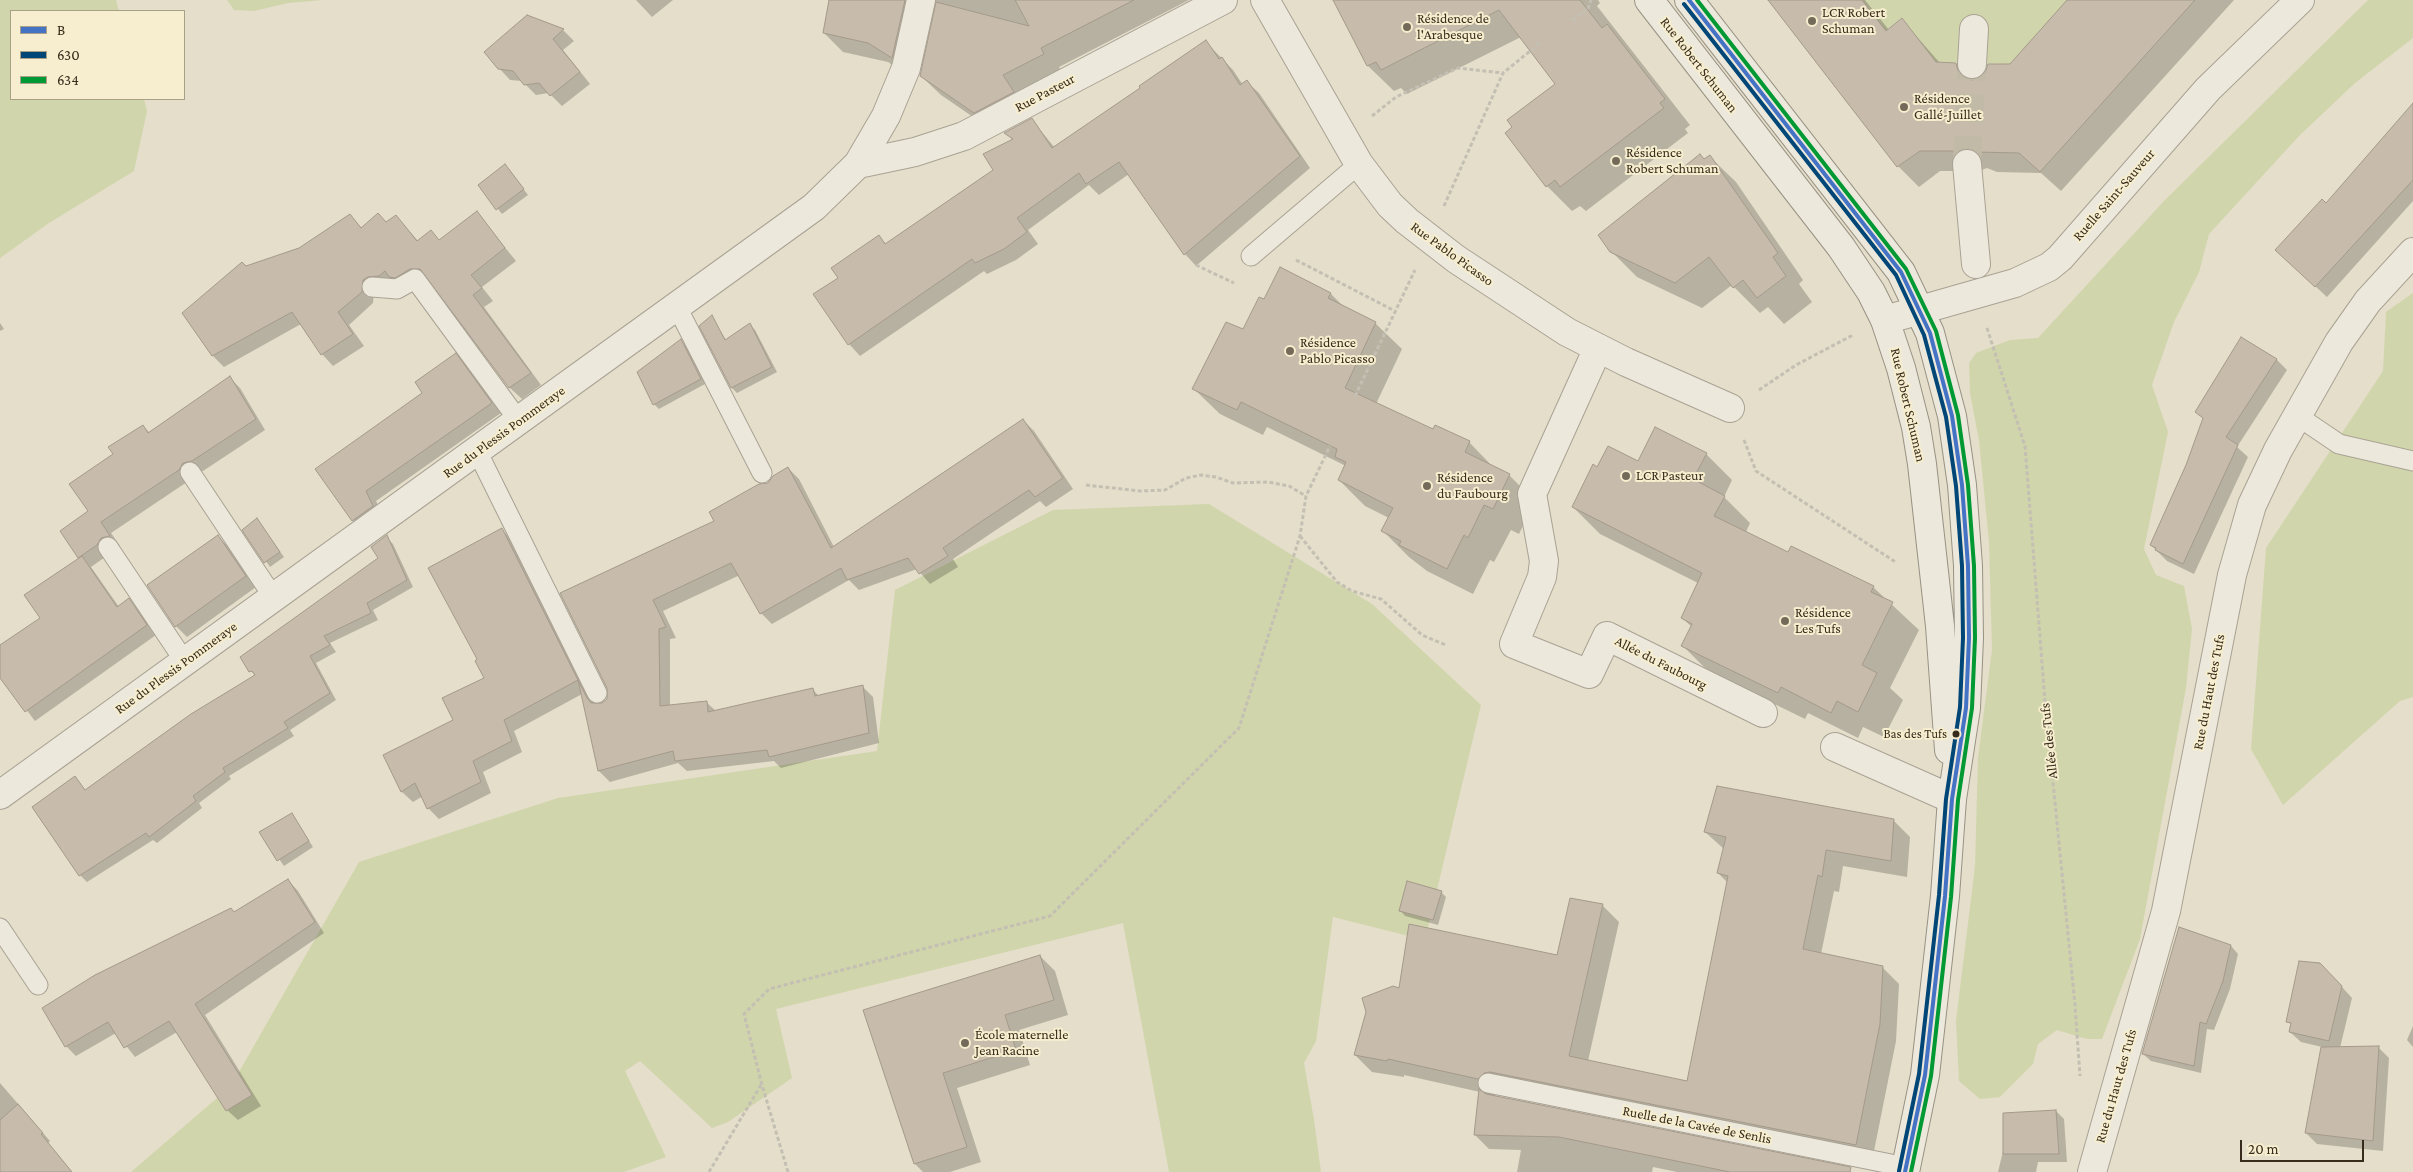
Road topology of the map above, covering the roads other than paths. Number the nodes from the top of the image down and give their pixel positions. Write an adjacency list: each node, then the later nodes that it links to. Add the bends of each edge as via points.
1 (921, 0): 9 (street, Rue du Plessis Pommeraye, via 898,93)
2 (1223, 0): 9 (street, Rue Pasteur, via 964,136 915,152)
3 (1265, 0): 10 (street, Rue Pablo Picasso)
4 (1649, 0): 18 (street, Rue Robert Schuman, via 1841,247)
5 (1689, 0): 17 (street, Rue Robert Schuman, via 1887,252)
6 (2300, 0): 17 (street, Ruelle Saint-Sauveur, via 2208,89 2049,267 2015,283)
7 (1974, 29): 8 (street)
8 (1972, 64)
9 (858, 164): 16 (street, Rue du Plessis Pommeraye, via 814,207)
10 (1359, 164): 13 (lane); 19 (street, Rue Pablo Picasso, via 1390,205 1429,240 1546,319)
11 (1967, 164): 14 (street)
12 (2413, 252): 21 (street, Rue du Haut des Tufs, via 2354,320)
13 (1250, 256)
14 (1976, 264)
15 (372, 288): 22 (lane, via 397,290 415,279)
16 (677, 307): 22 (street, Rue du Plessis Pommeraye); 26 (lane)
17 (1920, 310): 18 (street, Ruelle Saint-Sauveur); 34 (street, Rue Robert Schuman, via 1939,360 1952,416 1962,485 1968,566 1966,708)
18 (1885, 320): 34 (street, Rue Robert Schuman, via 1916,427 1936,588)
19 (1598, 348): 20 (street, Rue Pablo Picasso); 31 (street, Allée du Faubourg, via 1532,494 1544,561 1542,577 1514,644 1589,674 1607,636)
20 (1730, 408)
21 (2296, 415): 24 (lane, via 2339,444); 39 (street, Rue du Haut des Tufs, via 2252,505 2232,575 2166,911)
22 (519, 421): 23 (street, Rue du Plessis Pommeraye)
23 (477, 451): 28 (street, Rue du Plessis Pommeraye); 30 (lane)
24 (2413, 461)
25 (190, 472): 28 (lane)
26 (762, 473)
27 (108, 547): 29 (lane)
28 (274, 598): 29 (street, Rue du Plessis Pommeraye)
29 (185, 662): 33 (street, Rue du Plessis Pommeraye)
30 (597, 692)
31 (1763, 713)
32 (1835, 747): 34 (street)
33 (0, 795)
34 (1952, 799): 38 (street, Rue Robert Schuman, via 1931,1032)
35 (0, 928): 36 (lane)
36 (38, 985)
37 (1488, 1083): 38 (lane, Ruelle de la Cavée de Senlis)
38 (1906, 1169)
39 (2092, 1172)

